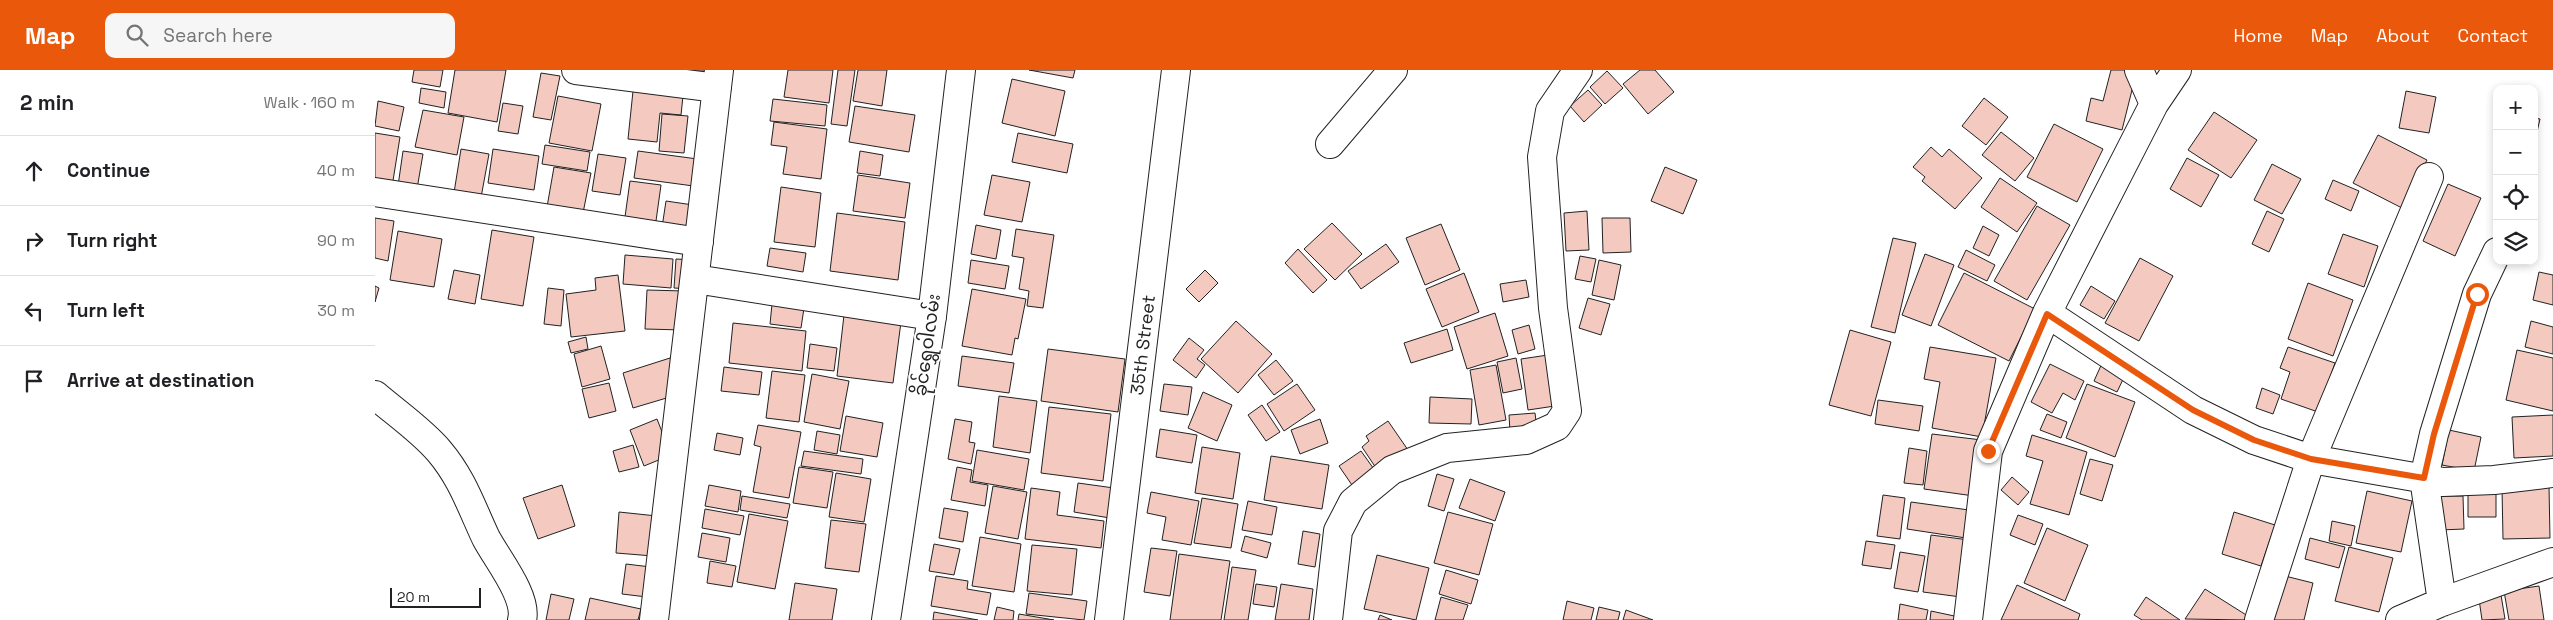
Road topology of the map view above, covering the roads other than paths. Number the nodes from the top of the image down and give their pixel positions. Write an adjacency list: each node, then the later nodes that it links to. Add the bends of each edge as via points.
1 (576, 70): 8 (street)
2 (961, 70): 17 (street, ခိုင်ရွှေဝါလမ်း)
3 (1176, 70): 27 (street, 35th Street)
4 (1393, 70): 10 (street)
5 (2139, 70): 9 (street)
6 (2177, 70): 9 (street)
7 (1565, 75): 28 (street, via 1550,111 1542,157 1553,308 1567,411 1557,426 1526,440 1447,448 1392,470 1353,502 1338,531)
8 (718, 79): 13 (street)
9 (2154, 104): 16 (street)
10 (1330, 144)
11 (2429, 177): 19 (street)
12 (375, 192): 13 (street)
13 (699, 242): 15 (street)
14 (2493, 260): 21 (street, via 2477,294 2434,434)
15 (695, 279): 17 (street); 25 (street)
16 (2047, 314): 19 (street, via 2193,410 2254,440); 29 (street, via 1988,451)
17 (932, 316): 26 (street, ခိုင်ရွှေဝါလမ်း)
18 (375, 395): 24 (street, via 438,450 463,484 487,538 511,580 524,612)
19 (2311, 459): 21 (street); 30 (street)
20 (2553, 473): 21 (street, via 2443,482)
21 (2424, 478): 23 (street)
22 (2553, 562): 23 (street)
23 (2442, 602): 31 (street)
24 (521, 620)
25 (654, 620)
26 (886, 620)
27 (1109, 620)
28 (1328, 620)
29 (1968, 620)
30 (2259, 620)
31 (2399, 620)

